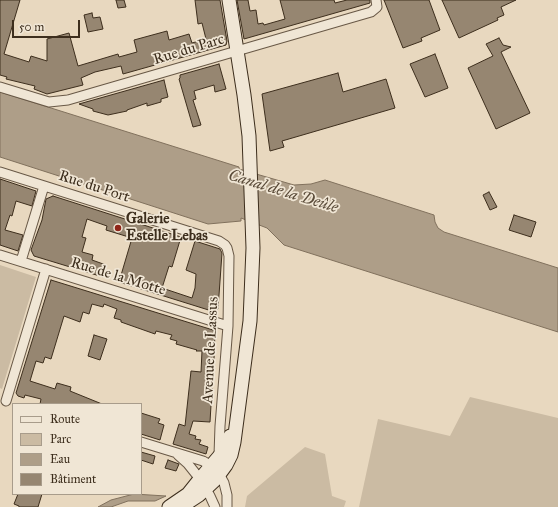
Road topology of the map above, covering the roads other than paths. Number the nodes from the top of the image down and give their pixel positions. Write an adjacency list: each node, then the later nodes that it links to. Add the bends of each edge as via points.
1 (229, 0): 3 (street)
2 (376, 0): 3 (street, Rue du Parc, via 377,7 371,12)
3 (237, 51): 4 (street, Rue du Parc, via 62,101 39,100); 13 (street, via 247,115 253,248 250,321)
4 (0, 87)
5 (0, 172): 6 (street, Rue du Port)
6 (44, 186): 7 (street, Rue du Port); 9 (street)
7 (225, 245): 11 (street, Avenue de Lassus, via 229,256)
8 (0, 255): 9 (street, Rue de la Motte)
9 (22, 261): 10 (street, Rue de la Motte)
10 (46, 269): 11 (street, Rue de la Motte); 12 (street)
11 (228, 326): 16 (street, Avenue de Lassus)
12 (7, 402)
13 (237, 411): 16 (street, via 228,443); 16 (street, via 233,449 229,460)
14 (142, 442): 15 (street)
15 (171, 451): 16 (street); 17 (street, via 188,464)
16 (217, 466): 17 (street); 21 (street, Avenue de Lassus, via 227,495)
17 (203, 484): 18 (street); 19 (street, via 194,498); 20 (street)
18 (169, 507)
19 (181, 507)
20 (215, 507)
21 (226, 507)

